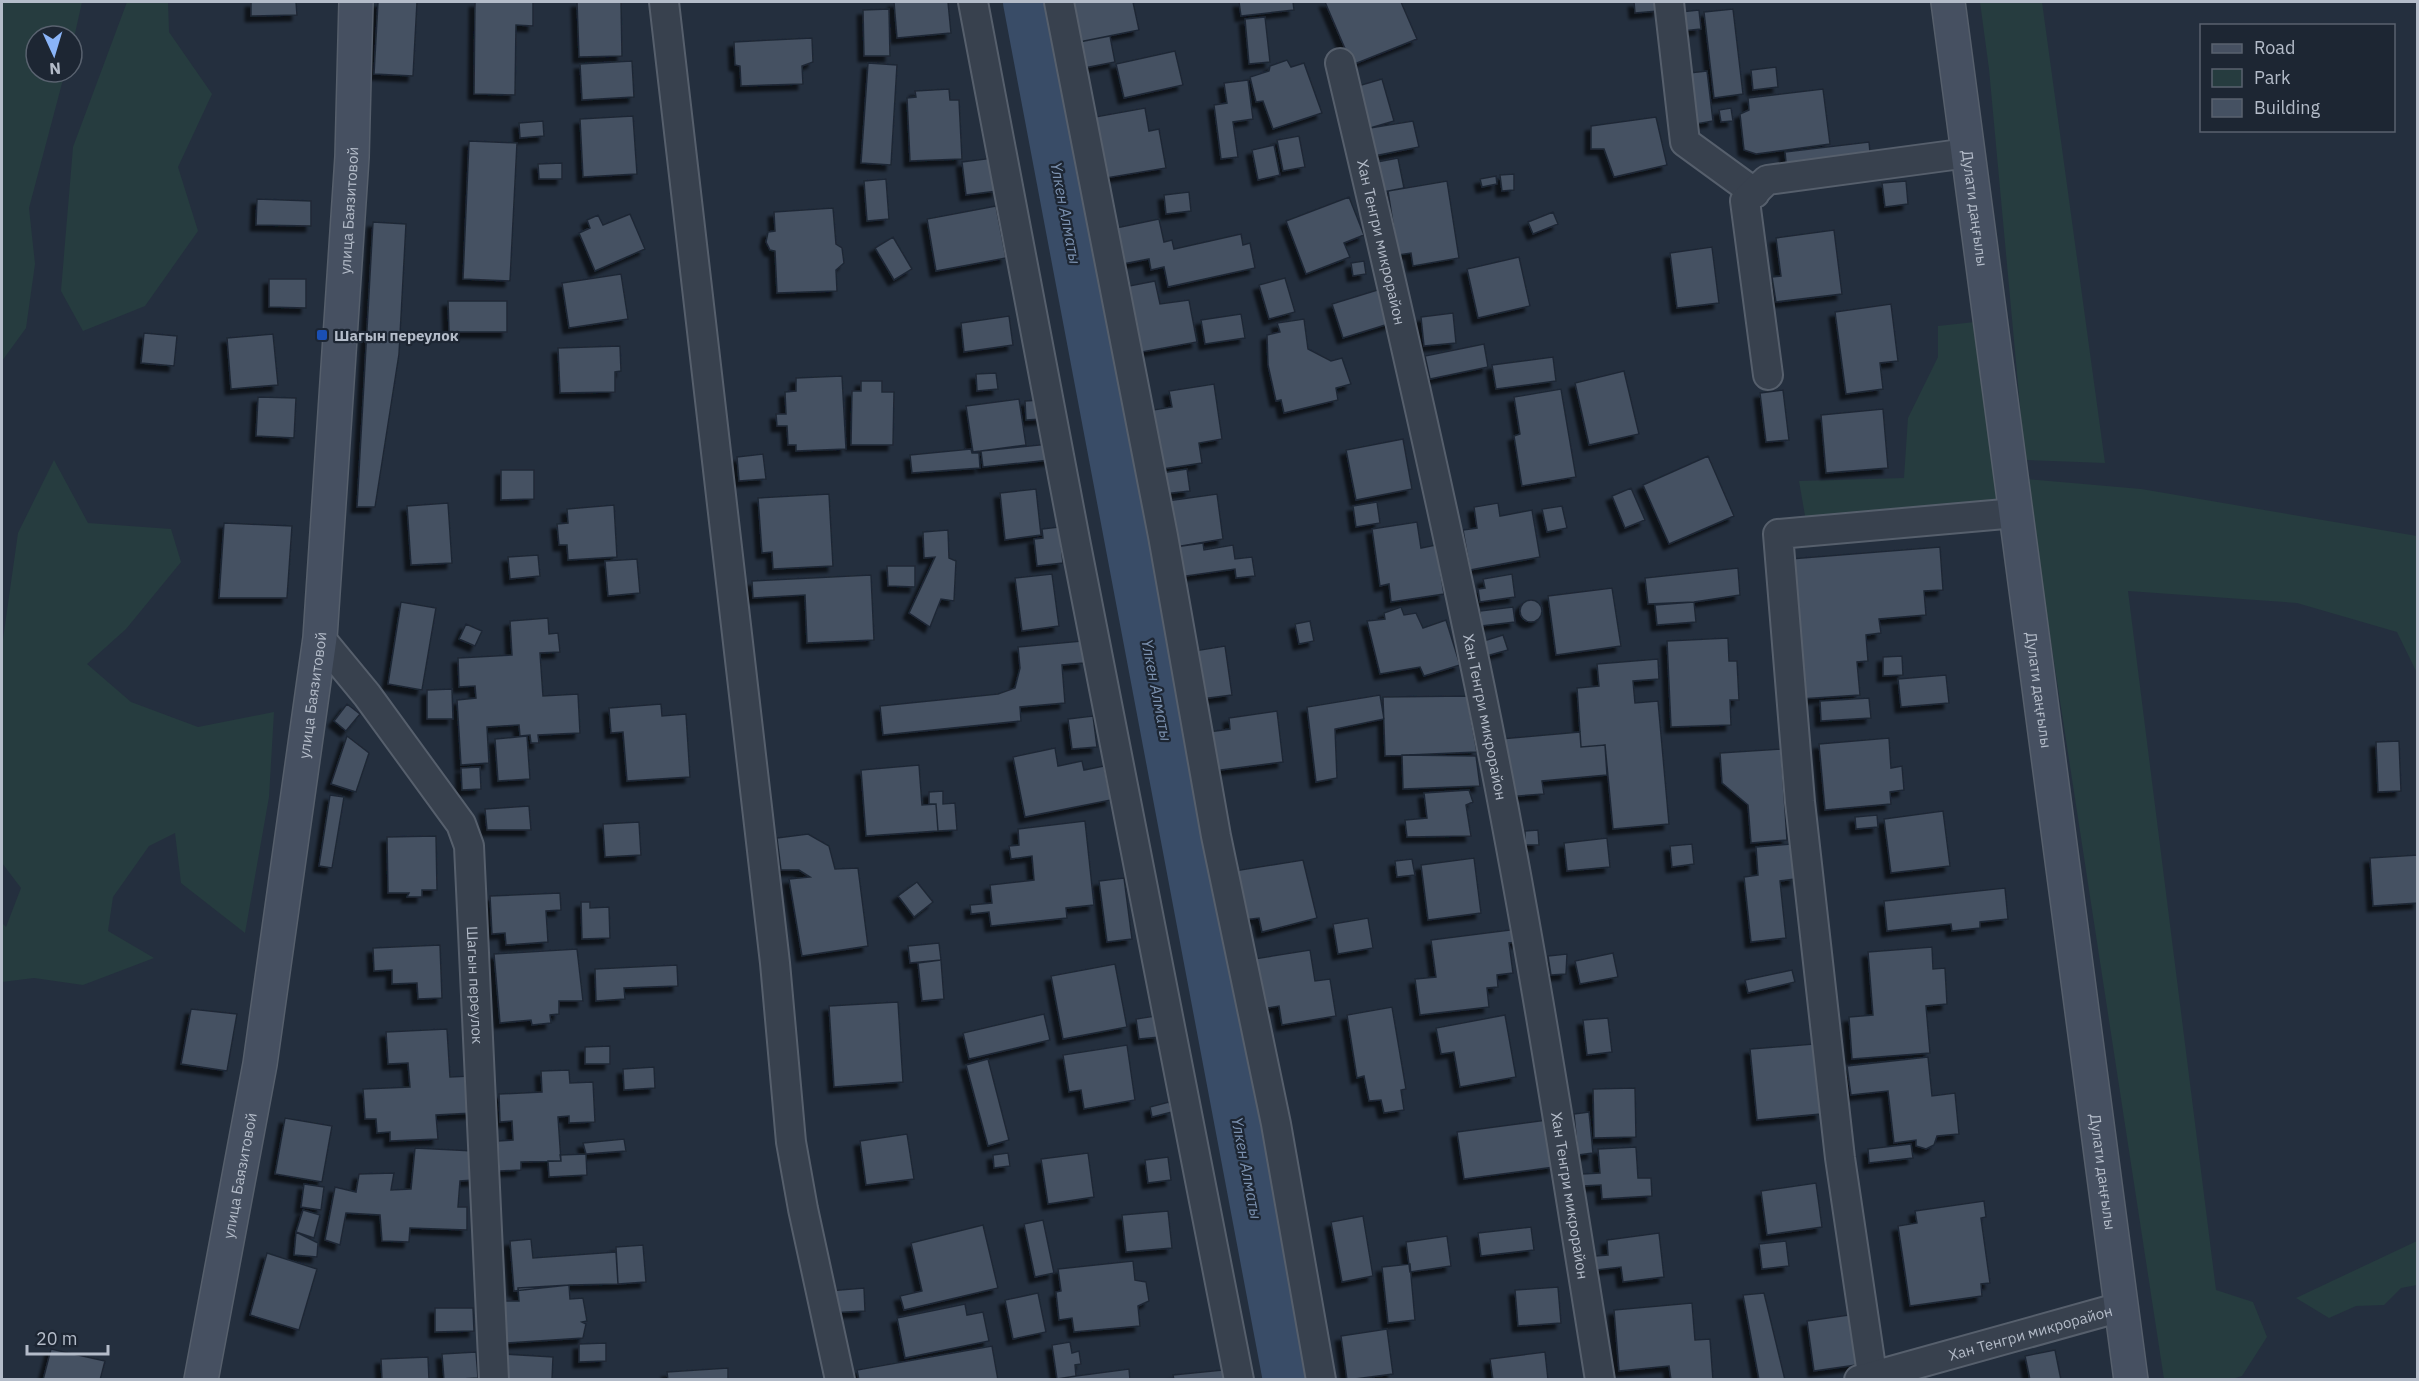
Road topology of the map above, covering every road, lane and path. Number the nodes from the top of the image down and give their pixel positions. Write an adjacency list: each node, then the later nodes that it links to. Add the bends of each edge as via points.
1 (356, 2): 12 (main road, улица Баязитовой, via 352,157)
2 (664, 2): 17 (street, via 775,963 792,1142)
3 (973, 2): 18 (street)
4 (1059, 2): 19 (street, via 1163,534 1216,836 1276,1124)
5 (1669, 2): 9 (street, via 1685,142)
6 (1948, 2): 8 (main road, Дулати даңғылы)
7 (1340, 63): 20 (street, Хан Тенгри микрорайон, via 1480,690 1547,1052)
8 (1968, 153): 9 (street, via 1767,180); 11 (main road, Дулати даңғылы)
9 (1755, 193): 10 (street, via 1746,201)
10 (1767, 375)
11 (2016, 513): 13 (main road, Дулати даңғылы); 14 (street, Хан Тенгри микрорайон, via 1778,534 1800,802)
12 (320, 638): 15 (main road, улица Баязитовой, via 260,1064); 16 (street, Шагын переулок, via 367,695 461,825 469,846)
13 (2121, 1307): 14 (street, Хан Тенгри микрорайон); 21 (main road, Дулати даңғылы)
14 (1865, 1377)
15 (201, 1380)
16 (494, 1380)
17 (840, 1380)
18 (1239, 1380)
19 (1321, 1380)
20 (1600, 1380)
21 (2131, 1380)

